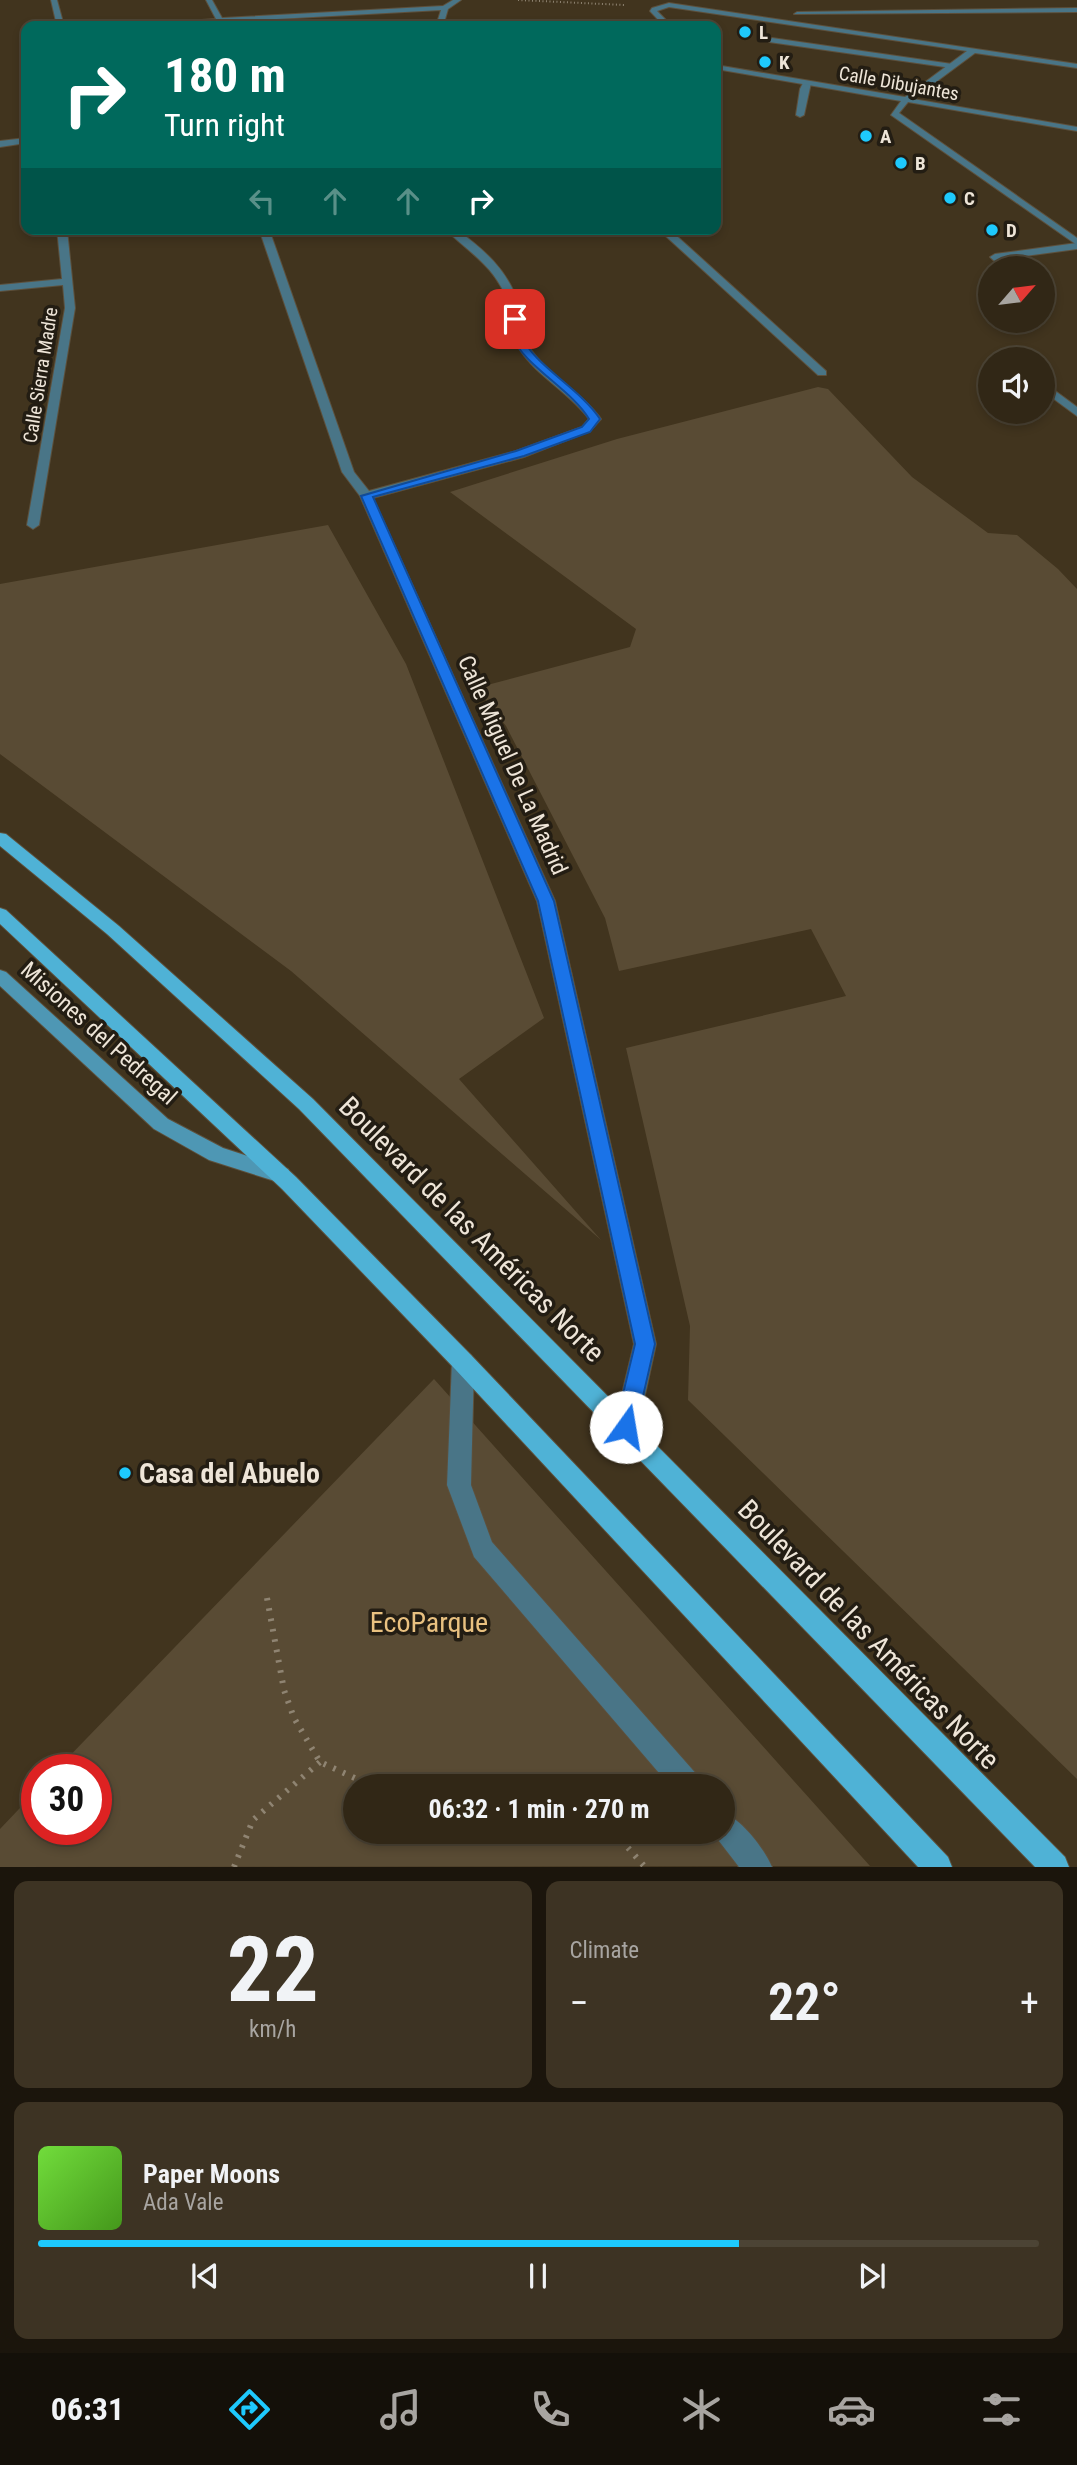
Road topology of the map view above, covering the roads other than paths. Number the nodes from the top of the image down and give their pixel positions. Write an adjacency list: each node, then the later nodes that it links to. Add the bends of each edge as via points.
1 (54, 0): 8 (street)
2 (209, 0): 9 (street)
3 (458, 0): 5 (street)
4 (671, 2): 7 (street); 12 (street, via 653,11)
5 (445, 8): 10 (street); 11 (street)
6 (1077, 10): 7 (street, via 909,9)
7 (745, 15): 14 (street)
8 (60, 21)
9 (220, 21)
10 (277, 21)
11 (441, 21)
12 (663, 21)
13 (772, 40): 15 (street)
14 (974, 50): 15 (street); 16 (street)
15 (952, 66): 19 (street)
16 (1077, 66)
17 (721, 68): 18 (street, Calle Dibujantes)
18 (807, 83): 19 (street, Calle Dibujantes); 20 (street)
19 (905, 101): 21 (street, Calle Dibujantes); 28 (street, via 894,113)
20 (800, 115)
21 (1077, 129)
22 (21, 142): 23 (street)
23 (0, 144)
24 (62, 235): 30 (street, Calle Sierra Madre)
25 (266, 235): 35 (street, Calle Miguel De La Madrid, via 348,472)
26 (458, 235): 35 (street, via 492,261 513,302 517,337 595,419 586,429 520,453)
27 (670, 235): 32 (street)
28 (1077, 244): 29 (street)
29 (996, 256)
30 (66, 282): 31 (street); 36 (street, Calle Sierra Madre, via 70,309)
31 (0, 288)
32 (822, 373)
33 (1055, 395): 34 (street)
34 (1077, 413)
35 (366, 496): 42 (street, Calle Miguel De La Madrid, via 546,901 645,1344)
36 (33, 525)
37 (0, 838): 42 (main road, Boulevard de las Américas Norte, via 113,930 306,1104)
38 (0, 914): 40 (main road)
39 (0, 976): 40 (street, Misiones del Pedregal, via 161,1124 216,1154)
40 (281, 1175): 41 (main road)
41 (463, 1362): 43 (street, via 459,1485 483,1549); 46 (main road)
42 (626, 1427): 47 (main road, Boulevard de las Américas Norte)
43 (678, 1774)
44 (735, 1840): 45 (street)
45 (758, 1867)
46 (938, 1867)
47 (1055, 1867)

